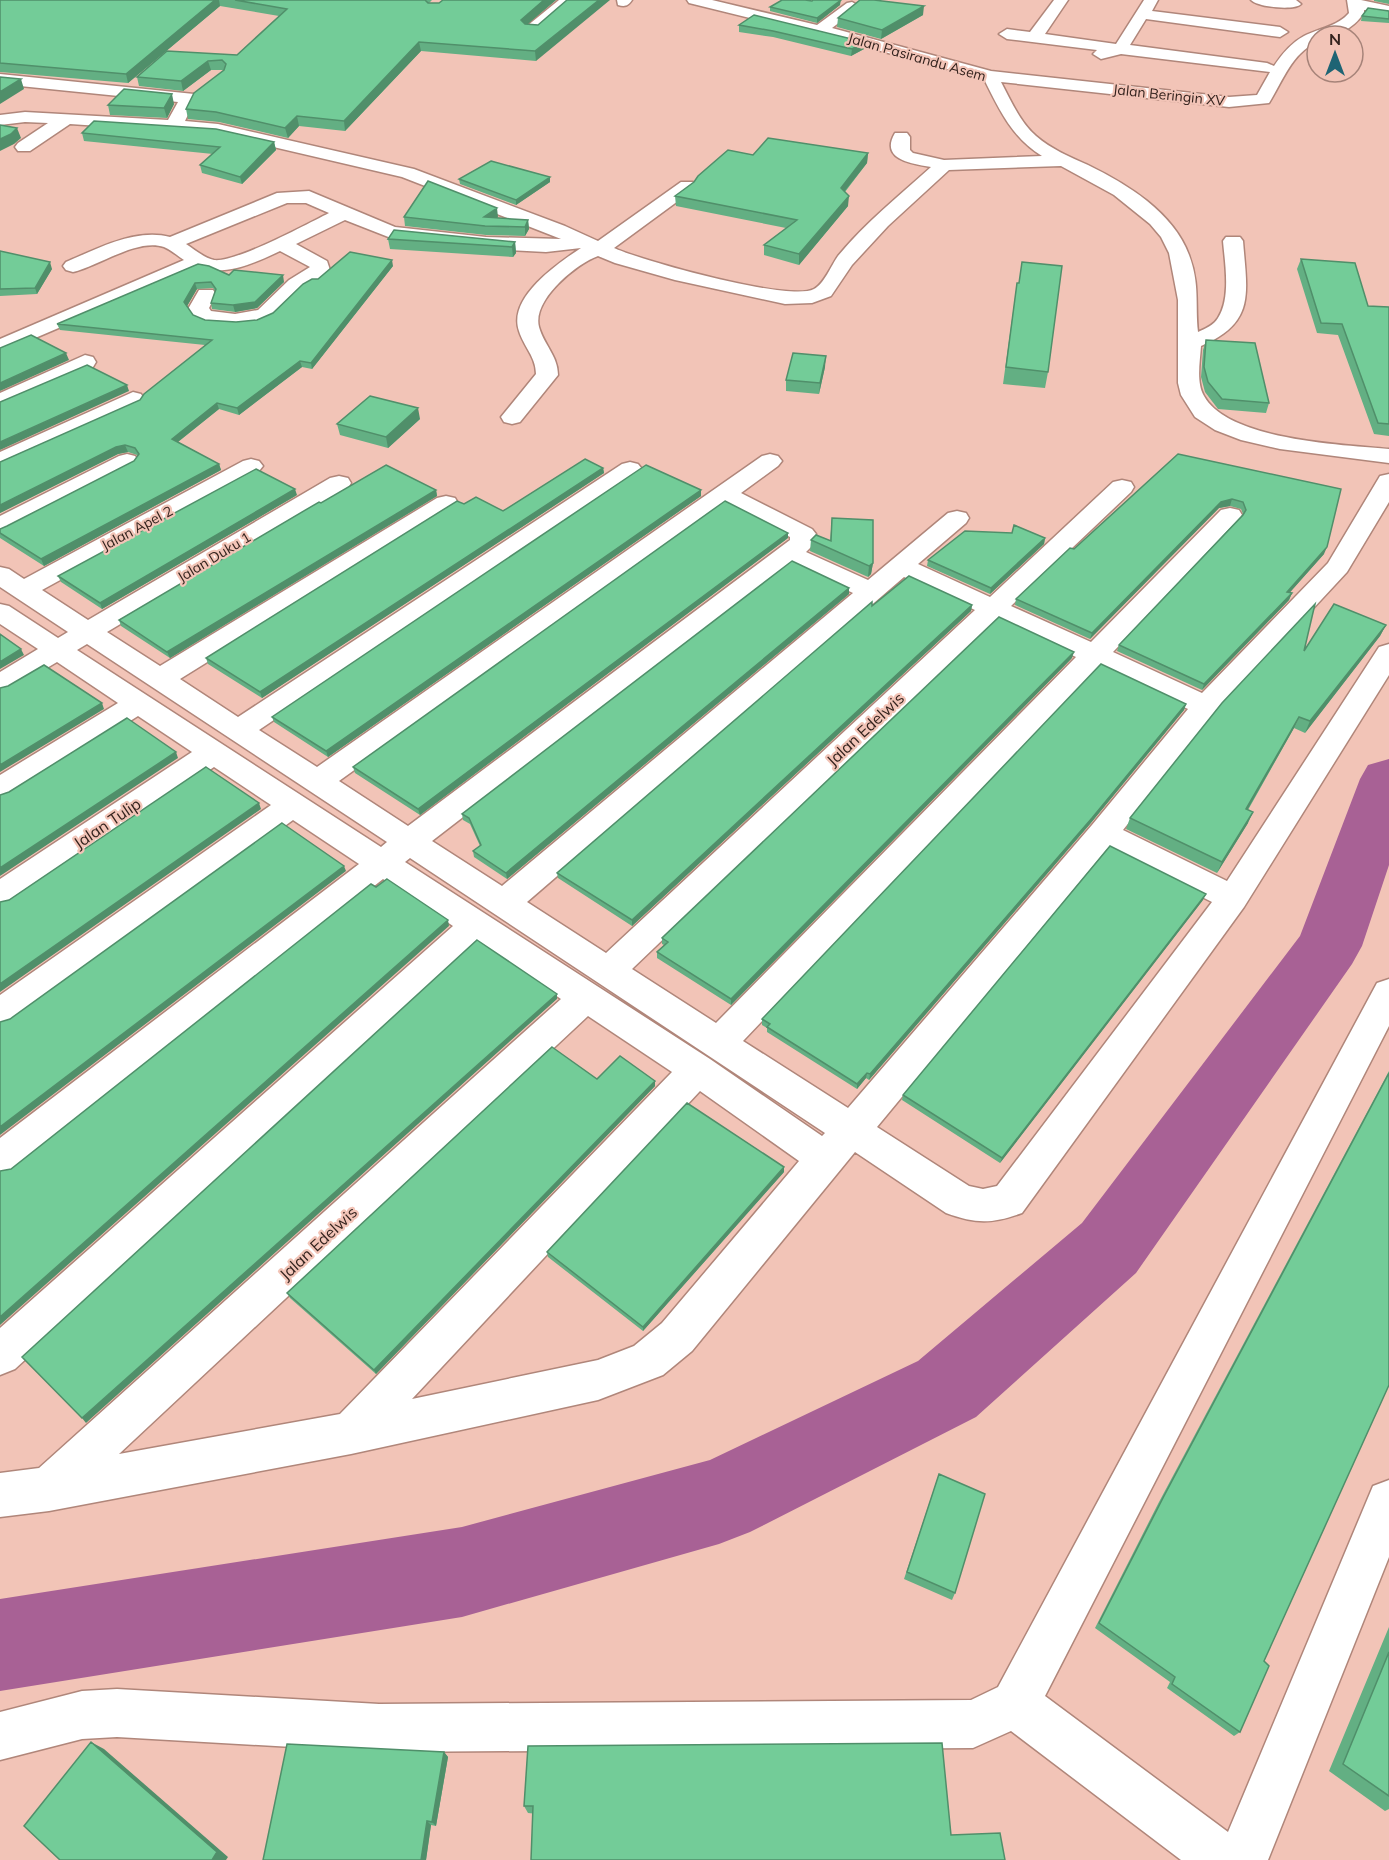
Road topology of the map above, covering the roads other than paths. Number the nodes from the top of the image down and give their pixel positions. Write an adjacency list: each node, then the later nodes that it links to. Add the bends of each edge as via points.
1 (568, 0): 13 (street)
2 (694, 0): 14 (street, Jalan Pasirandu Asem)
3 (1061, 0): 17 (street)
4 (1151, 0): 10 (street)
5 (1257, 0): 7 (street)
6 (1355, 2): 9 (street); 12 (street, Jalan Beringin XV, via 1357,13)
7 (1294, 4)
8 (852, 6): 14 (street)
9 (1389, 10)
10 (1142, 14): 11 (street); 19 (street)
11 (1215, 23): 15 (street); 20 (street)
12 (1345, 24)
13 (532, 29)
14 (820, 30): 26 (street, Jalan Pasirandu Asem)
15 (1281, 32)
16 (1007, 34): 17 (street)
17 (1035, 37): 19 (street)
18 (1305, 41): 26 (street, Jalan Beringin XV, via 1294,49 1263,99 1245,102)
19 (1120, 49): 20 (street); 21 (street)
20 (1200, 59): 24 (street)
21 (1080, 61)
22 (57, 67): 28 (street)
23 (1059, 67): 25 (street)
24 (1267, 68)
25 (1038, 73): 26 (street); 30 (street)
26 (999, 77): 37 (street, Jalan Pasirandu Asem, via 1017,125 1029,139)
27 (0, 79): 28 (street)
28 (39, 82): 31 (street)
29 (203, 87): 31 (street)
30 (1224, 95)
31 (188, 98): 34 (street)
32 (0, 120): 33 (street)
33 (65, 120): 34 (street); 35 (street, via 31,143)
34 (174, 125): 44 (street, via 228,131 408,173)
35 (0, 132)
36 (901, 136): 38 (street, via 901,152 907,157)
37 (1065, 161): 38 (street); 48 (street, Jalan Pasirandu Asem, via 1106,182 1170,235 1184,273)
38 (945, 165): 44 (street, via 881,222 845,261 824,292 812,297 758,294 647,267)
39 (687, 186): 44 (street, via 651,214)
40 (344, 213): 42 (street, via 309,197 284,197); 43 (street); 44 (street, via 391,232 486,243)
41 (1233, 241): 48 (street, via 1236,279 1232,310 1222,327)
42 (171, 243): 45 (street); 46 (street, via 137,242)
43 (279, 243): 45 (street, via 220,266); 47 (street, via 311,258 320,270 296,284 265,314 235,320 205,317 198,309)
44 (590, 246): 53 (street, via 531,305 529,330 546,361 547,375)
45 (199, 261): 49 (street)
46 (73, 266)
47 (206, 294)
48 (1190, 343): 54 (street, Jalan Pasirandu Asem, via 1191,394 1210,417 1279,444)
49 (0, 348)
50 (85, 362): 52 (street)
51 (134, 399): 55 (street)
52 (0, 401)
53 (512, 417)
54 (1389, 456)
55 (0, 461)
56 (127, 461): 67 (street)
57 (770, 462): 63 (street)
58 (251, 466): 70 (street, Jalan Apel 2)
59 (630, 469): 81 (street)
60 (1389, 481): 80 (street, via 1338,567)
61 (339, 483): 74 (street, Jalan Duku 1)
62 (1122, 487): 72 (street, Jalan Edelwis)
63 (724, 494): 68 (street, via 803,534 802,543); 83 (street)
64 (446, 503): 79 (street)
65 (1230, 514): 77 (street)
66 (957, 518): 69 (street)
67 (0, 526)
68 (787, 553): 71 (street); 87 (street)
69 (901, 566): 71 (street); 72 (street)
70 (12, 582): 74 (street)
71 (871, 591): 91 (street)
72 (994, 609): 77 (street); 92 (street, Jalan Edelwis)
73 (0, 612): 75 (street)
74 (89, 631): 75 (street, Jalan Duku 1); 79 (street)
75 (58, 649): 78 (street, Jalan Duku 1); 79 (street)
76 (1389, 653): 90 (street)
77 (1095, 655): 80 (street); 95 (street)
78 (0, 684)
79 (150, 690): 81 (street); 82 (street); 84 (street)
80 (1206, 706): 86 (street)
81 (239, 730): 83 (street)
82 (214, 752): 85 (street); 89 (street, Jalan Tulip)
83 (318, 781): 87 (street)
84 (0, 789)
85 (294, 804): 88 (street); 94 (street)
86 (1102, 833): 90 (street); 96 (street)
87 (410, 842): 88 (street); 91 (street)
88 (383, 863): 91 (street); 97 (street)
89 (0, 895)
90 (1233, 898): 96 (street, via 1008,1201 983,1206 960,1201)
91 (490, 914): 92 (street); 98 (street)
92 (597, 984): 95 (street); 100 (street, Jalan Edelwis)
93 (1389, 993): 103 (street)
94 (0, 1012)
95 (708, 1057): 96 (street); 99 (street)
96 (838, 1144): 99 (street, via 677,1337 648,1361 598,1380)
97 (0, 1160)
98 (0, 1355)
99 (351, 1433): 100 (street)
100 (50, 1489): 101 (street)
101 (0, 1495)
102 (1389, 1502): 106 (street)
103 (1015, 1704): 104 (street, via 973,1724 380,1728 117,1713 82,1716); 105 (street)
104 (0, 1736)
105 (1223, 1860)
106 (1242, 1860)

